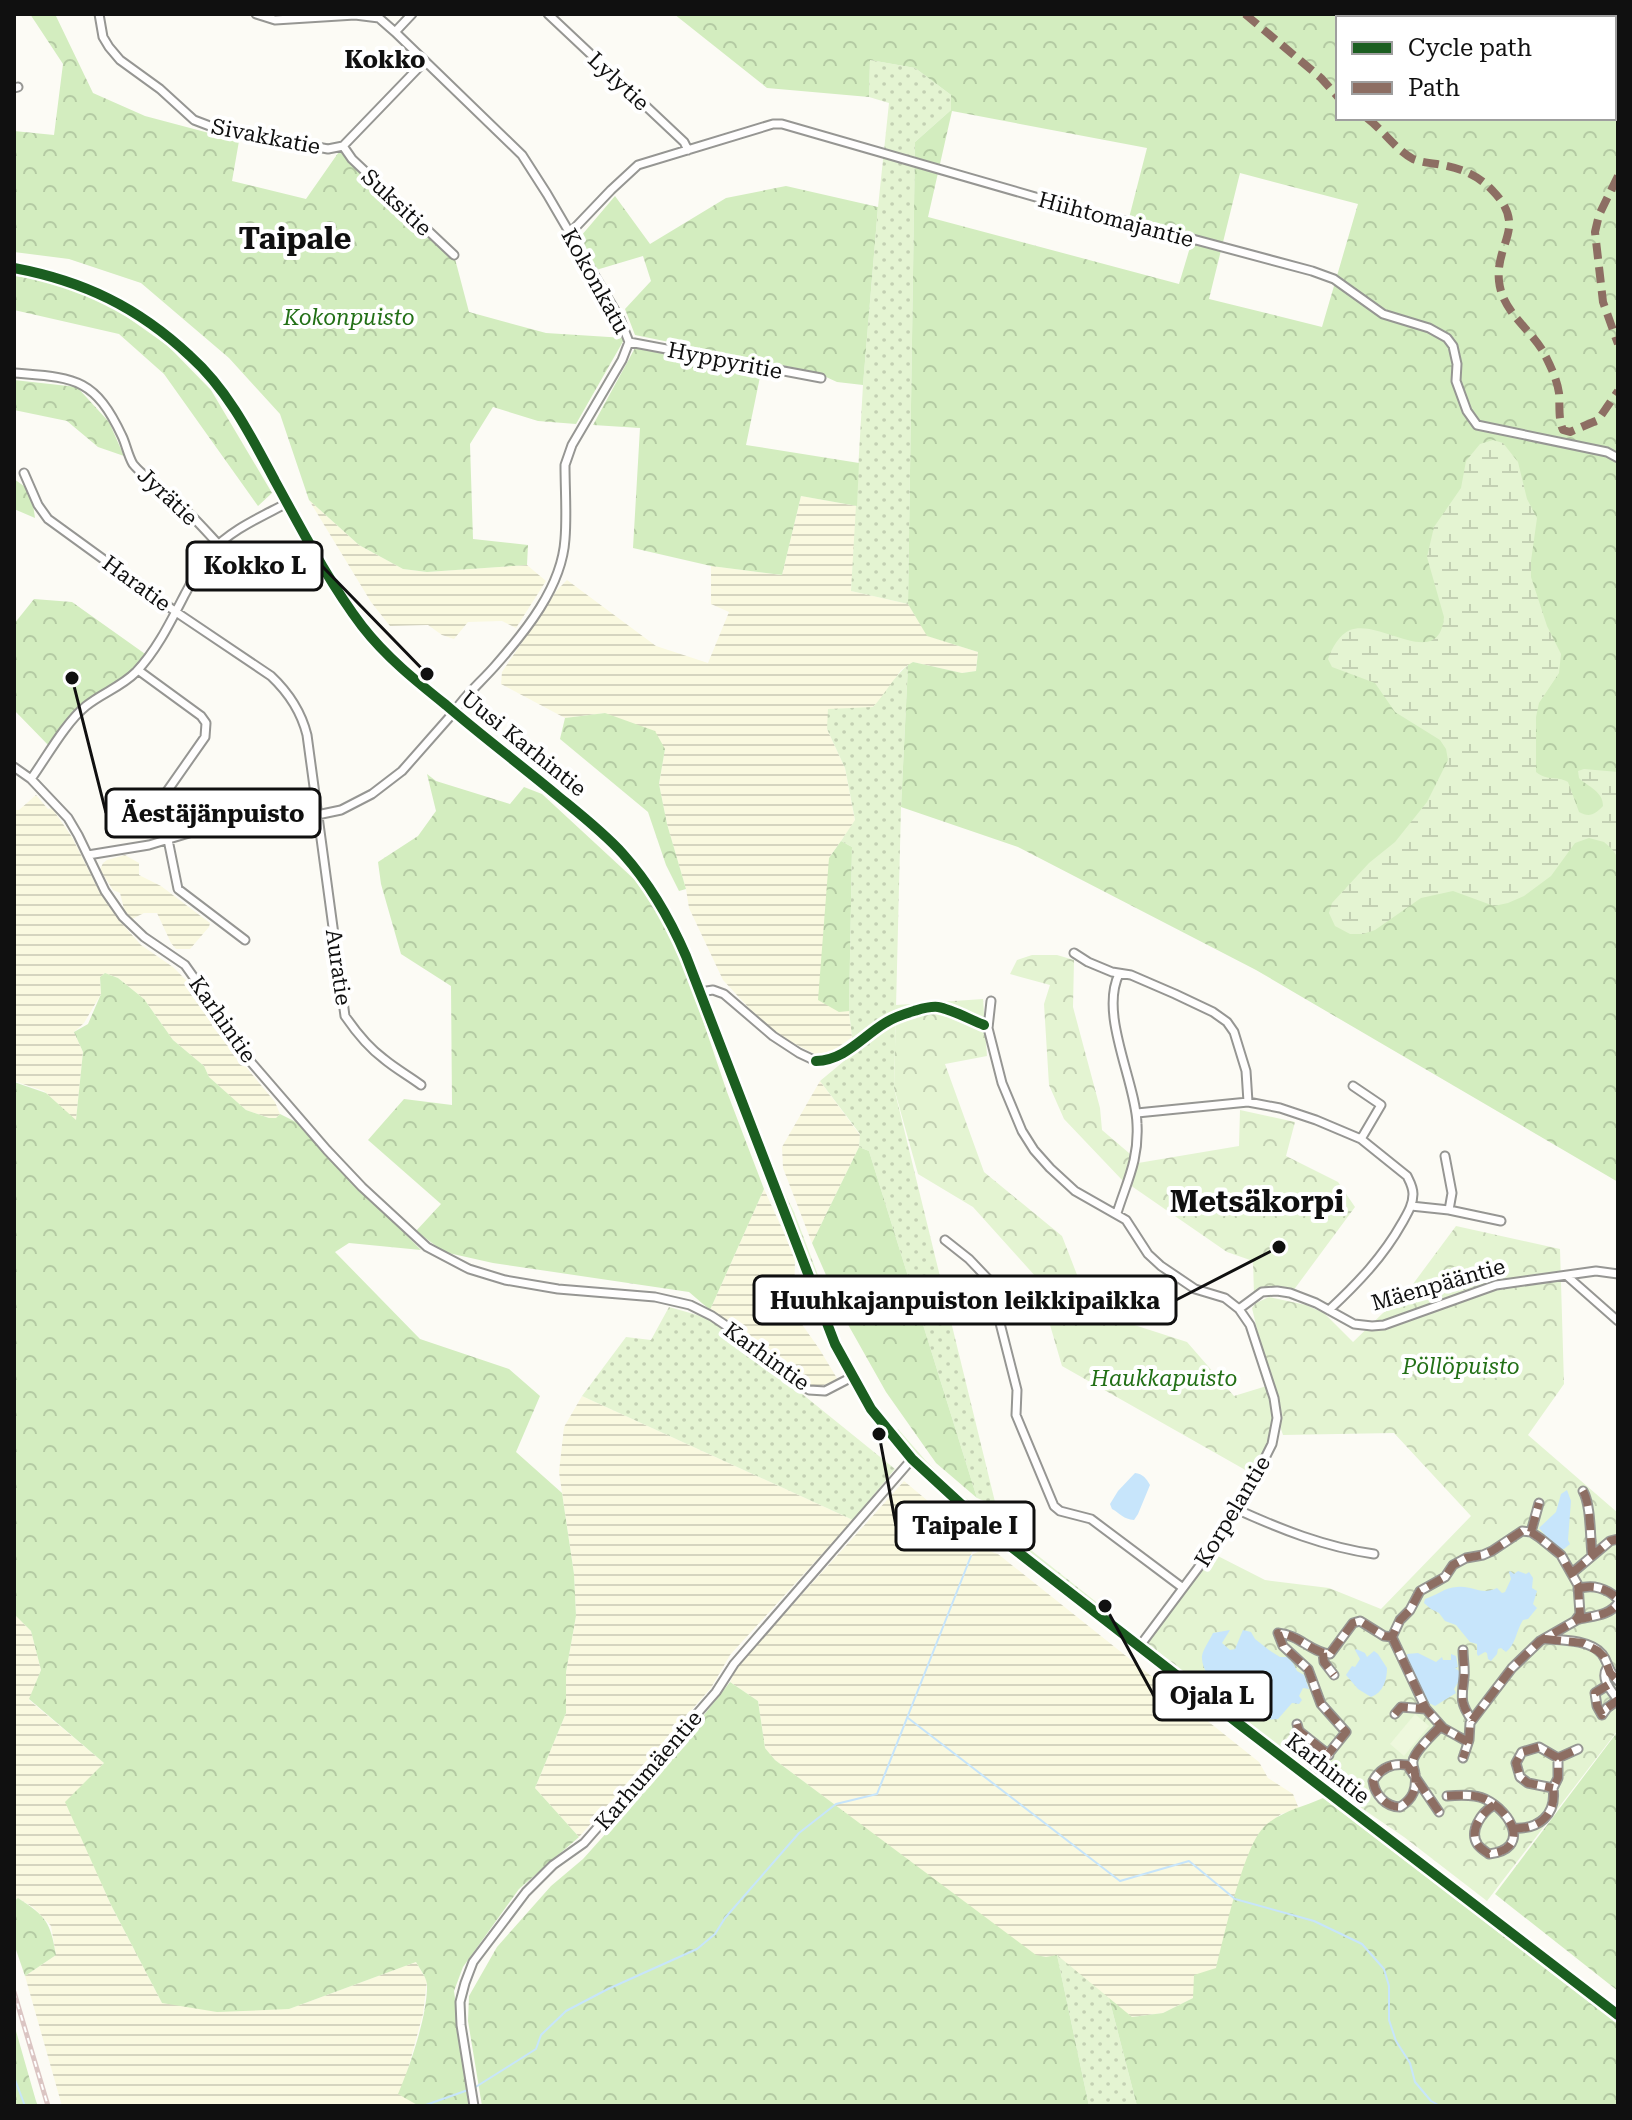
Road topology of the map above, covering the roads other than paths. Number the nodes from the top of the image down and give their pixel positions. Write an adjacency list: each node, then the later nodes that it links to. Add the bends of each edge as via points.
1 (99, 14): 7 (street, Sivakkatie, via 103,37 114,53 194,120 328,149)
2 (256, 14): 5 (street, Kokonkatu, via 275,20 379,18)
3 (412, 14): 5 (street)
4 (548, 14): 8 (street, Lylytie)
5 (395, 32): 6 (street, Kokonkatu)
6 (425, 61): 7 (street); 9 (street, Kokonkatu, via 522,155)
7 (343, 146): 10 (street, Suksitie)
8 (688, 150): 9 (street, Hiihtomajantie, via 638,165); 15 (street, Hiihtomajantie, via 782,124 1312,271 1334,279 1383,314 1447,338 1457,364 1456,381 1477,425)
9 (569, 234): 12 (street, Kokonkatu)
10 (454, 255)
11 (14, 268): 17 (street, Uusi Karhintie, via 105,295 170,338 234,408)
12 (629, 342): 14 (street, Hyppyritie); 21 (street, Kokonkatu, via 568,455 565,538 553,583 496,666)
13 (14, 373): 18 (street, Jyrätie, via 63,377 91,390 109,411 134,465)
14 (821, 378)
15 (1618, 458)
16 (24, 473): 19 (street, Haratie, via 48,519)
17 (287, 503): 18 (street); 21 (street, Uusi Karhintie, via 363,627)
18 (219, 545): 19 (street, via 200,566)
19 (176, 612): 20 (street); 24 (street, Haratie, via 271,676 292,700 307,735)
20 (138, 670): 23 (street, via 86,706); 25 (street, via 206,723 205,737 163,797)
21 (454, 712): 24 (street, Kokonkatu, via 402,771 372,794); 30 (street, Uusi Karhintie, via 621,852 665,912)
22 (14, 767): 23 (street, Karhintie)
23 (31, 779): 26 (street, Karhintie, via 68,818)
24 (318, 815): 25 (street, Kokonkatu, via 229,821); 33 (street, Auratie, via 345,1016 383,1059)
25 (167, 840): 26 (street, Kokonkatu); 27 (street, via 178,889)
26 (88, 855): 51 (street, Karhintie, via 123,917 185,965 237,1046 327,1150 427,1247 505,1280 690,1305 731,1329 809,1390 825,1391)
27 (245, 940)
28 (1074, 953): 29 (street)
29 (1119, 974): 35 (street, via 1175,994 1227,1022 1246,1071); 36 (street, via 1113,992 1116,1029)
30 (700, 992): 32 (street, via 724,994 773,1036); 51 (street, Uusi Karhintie, via 816,1299)
31 (991, 1001): 41 (street, via 992,1046 1022,1131 1075,1191)
32 (816, 1061)
33 (421, 1085)
34 (1353, 1086): 37 (street, via 1381,1105)
35 (1248, 1102): 36 (street); 37 (street, via 1280,1108)
36 (1137, 1113): 41 (street, via 1136,1159)
37 (1361, 1139): 39 (street, via 1407,1176)
38 (1445, 1156): 40 (street, via 1452,1193)
39 (1411, 1206): 40 (street); 49 (street, via 1378,1260)
40 (1449, 1210): 42 (street)
41 (1117, 1213): 48 (street, via 1161,1266)
42 (1501, 1221)
43 (945, 1240): 61 (street, via 989,1280 1017,1390 1019,1423 1054,1506 1091,1519)
44 (1580, 1273): 45 (street, Mäenpääntie); 46 (street, Mäenpääntie); 47 (street)
45 (1618, 1274)
46 (1563, 1275): 47 (street); 49 (street, Mäenpääntie, via 1496,1285 1384,1325 1354,1324)
47 (1579, 1284): 50 (street)
48 (1239, 1309): 49 (street, Mäenpääntie, via 1269,1291 1290,1293); 55 (street, Korpelantie, via 1260,1352 1277,1418 1272,1444)
49 (1329, 1310)
50 (1618, 1321)
51 (852, 1377): 52 (street, Karhintie)
52 (912, 1459): 67 (street, Karhintie, via 987,1528); 93 (street, Karhumäentie, via 584,1843 526,1892 473,1962 460,2002)
53 (1583, 1491): 59 (street, via 1589,1501)
54 (1539, 1503): 56 (street)
55 (1236, 1509): 58 (street, via 1342,1550); 61 (street, Korpelantie)
56 (1531, 1532): 60 (street, via 1561,1555); 65 (street, via 1522,1531 1492,1551 1453,1565 1445,1577 1420,1591)
57 (1618, 1539): 59 (street)
58 (1374, 1554)
59 (1592, 1554): 60 (street)
60 (1572, 1573): 62 (street)
61 (1183, 1588): 67 (street, Korpelantie)
62 (1578, 1589): 63 (street, via 1603,1588); 64 (street)
63 (1618, 1601): 64 (street, via 1606,1613)
64 (1576, 1620): 66 (street)
65 (1392, 1637): 69 (street, via 1360,1621 1330,1654); 75 (street)
66 (1545, 1639): 70 (street, via 1583,1643 1604,1657); 77 (street, via 1512,1668)
67 (1139, 1647): 86 (street, Karhintie)
68 (1463, 1650): 77 (street, via 1461,1697)
69 (1323, 1653): 71 (street); 82 (street, via 1278,1633 1283,1646 1308,1669 1321,1704 1346,1732)
70 (1607, 1668): 72 (street); 73 (street)
71 (1334, 1675)
72 (1618, 1681)
73 (1608, 1685): 74 (street); 74 (street, via 1595,1693 1602,1715)
74 (1618, 1700)
75 (1426, 1709): 76 (street, via 1401,1707); 79 (street)
76 (1395, 1714)
77 (1472, 1720): 80 (street)
78 (1297, 1724): 82 (street)
79 (1441, 1726): 80 (street); 85 (street, via 1416,1753)
80 (1468, 1742): 83 (street)
81 (1578, 1749): 84 (street)
82 (1329, 1755): 86 (street)
83 (1463, 1758)
84 (1558, 1758): 87 (street); 87 (street, via 1539,1747 1522,1752 1516,1763 1528,1783)
85 (1415, 1775): 85 (street, via 1410,1801 1400,1807 1387,1804 1374,1790 1373,1781 1384,1768 1407,1765); 90 (street)
86 (1309, 1778): 92 (street, Karhintie)
87 (1553, 1788): 91 (street, via 1547,1817 1533,1827)
88 (1447, 1796): 89 (street, via 1482,1797)
89 (1494, 1805): 91 (street); 91 (street, via 1480,1816 1477,1844 1489,1854 1499,1853 1509,1846)
90 (1439, 1812)
91 (1513, 1828)
92 (1618, 2015)
93 (474, 2106)

